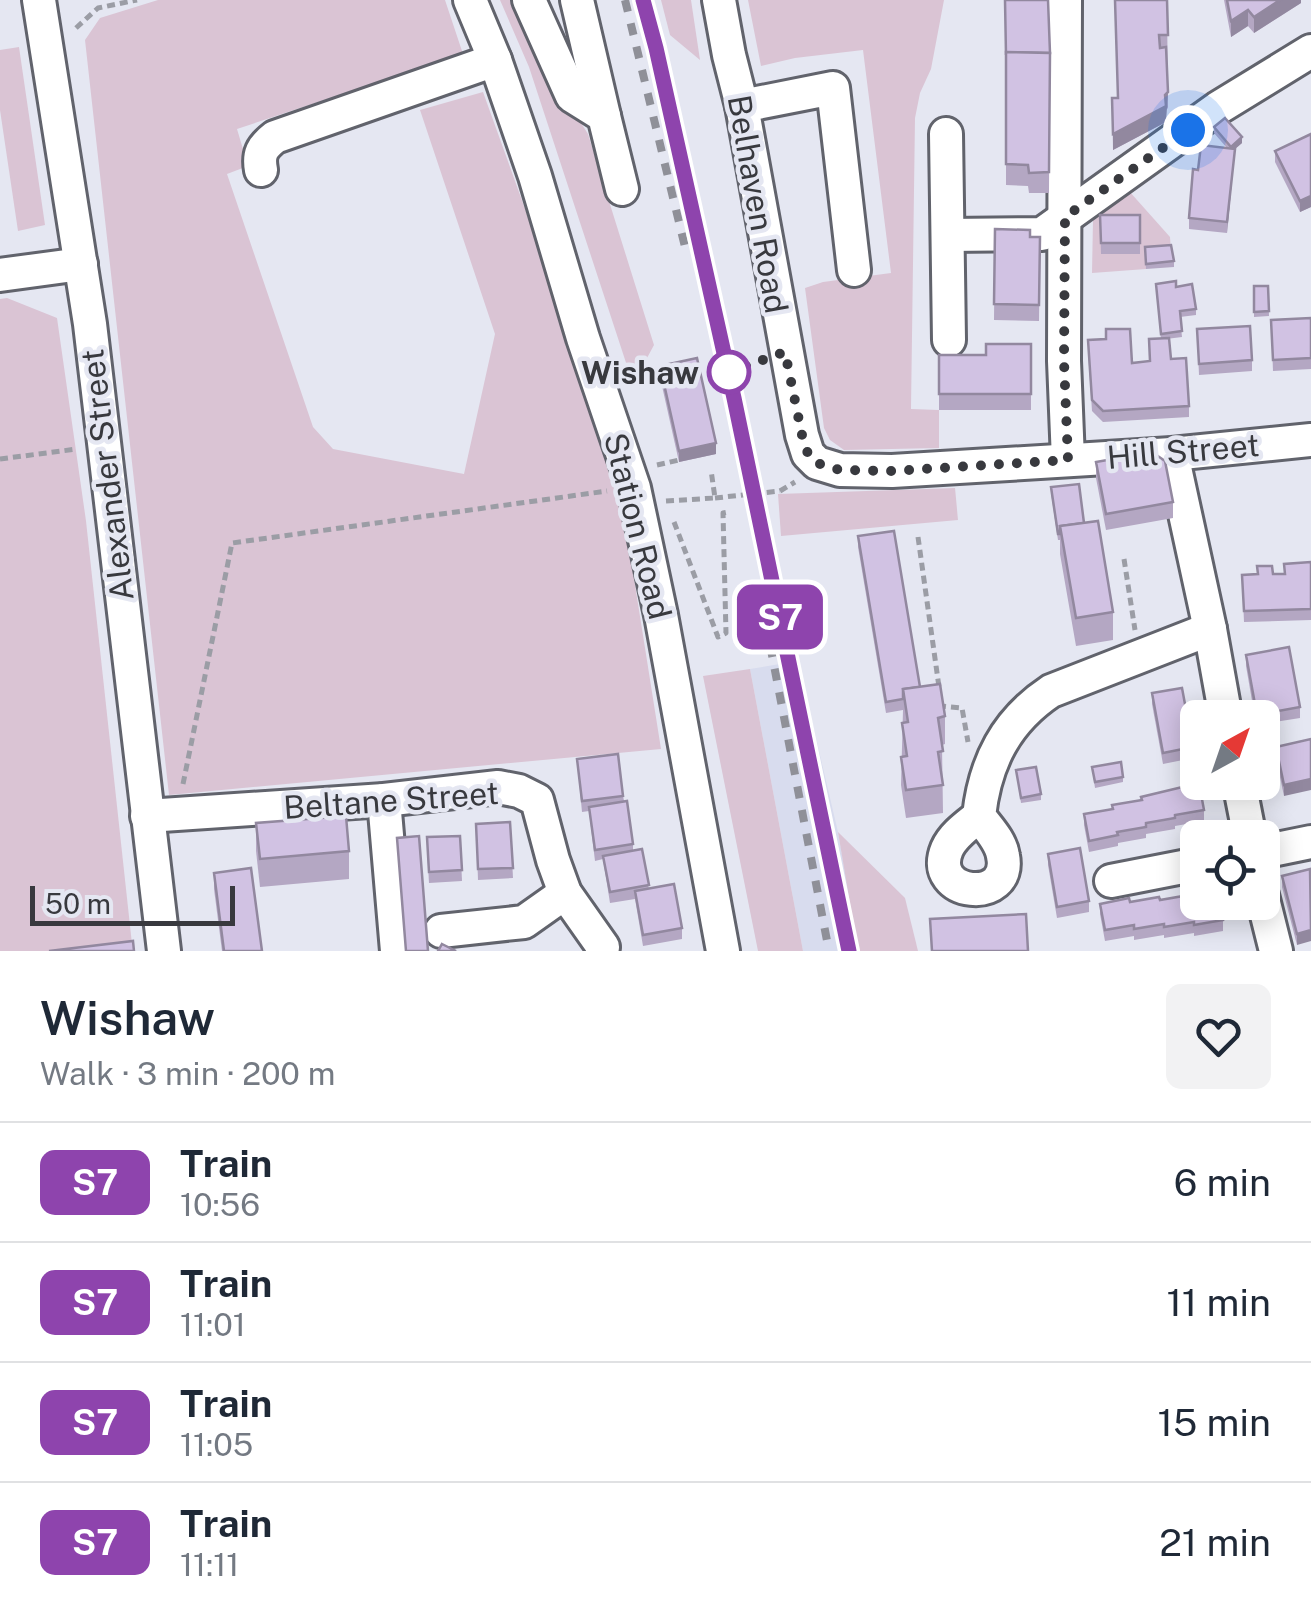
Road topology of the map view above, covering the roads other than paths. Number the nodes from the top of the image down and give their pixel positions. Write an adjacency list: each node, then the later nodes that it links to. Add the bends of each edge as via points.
1 (39, 0): 16 (street, Alexander Street)
2 (470, 0): 8 (street, Station Road)
3 (529, 0): 10 (street, via 572,96)
4 (577, 0): 10 (street)
5 (719, 0): 9 (street, Belhaven Road)
6 (1065, 0): 14 (street)
7 (1311, 51): 14 (street)
8 (495, 60): 12 (street, via 275,136 263,146); 39 (street, Station Road, via 583,338 646,476 658,598)
9 (742, 106): 17 (street, via 833,88); 23 (street, Belhaven Road, via 802,435)
10 (604, 116): 13 (street)
11 (946, 134): 15 (street)
12 (261, 170)
13 (622, 189)
14 (1065, 217): 15 (street, via 1042,234); 22 (street)
15 (948, 235): 19 (street)
16 (80, 264): 18 (street); 27 (street, Alexander Street)
17 (854, 270)
18 (0, 275)
19 (949, 340)
20 (1311, 440): 21 (street, Hill Street)
21 (1172, 454): 22 (street, Hill Street); 24 (street)
22 (1068, 460): 23 (street, Hill Street, via 892,471)
23 (817, 463)
24 (1210, 629): 25 (street); 28 (street, via 1029,706 1007,730)
25 (1223, 700)
26 (384, 800): 27 (street, Beltane Street); 33 (street, Beltane Street, via 498,788 537,800); 38 (street)
27 (162, 816): 37 (street, Alexander Street)
28 (980, 816)
29 (1311, 842): 30 (street)
30 (1280, 848)
31 (1180, 868): 32 (street)
32 (1111, 881)
33 (565, 893): 35 (street, via 524,922); 36 (street, Beltane Street)
34 (1268, 920): 40 (street)
35 (442, 930)
36 (604, 947)
37 (164, 951)
38 (397, 951)
39 (723, 951)
40 (1276, 951)

